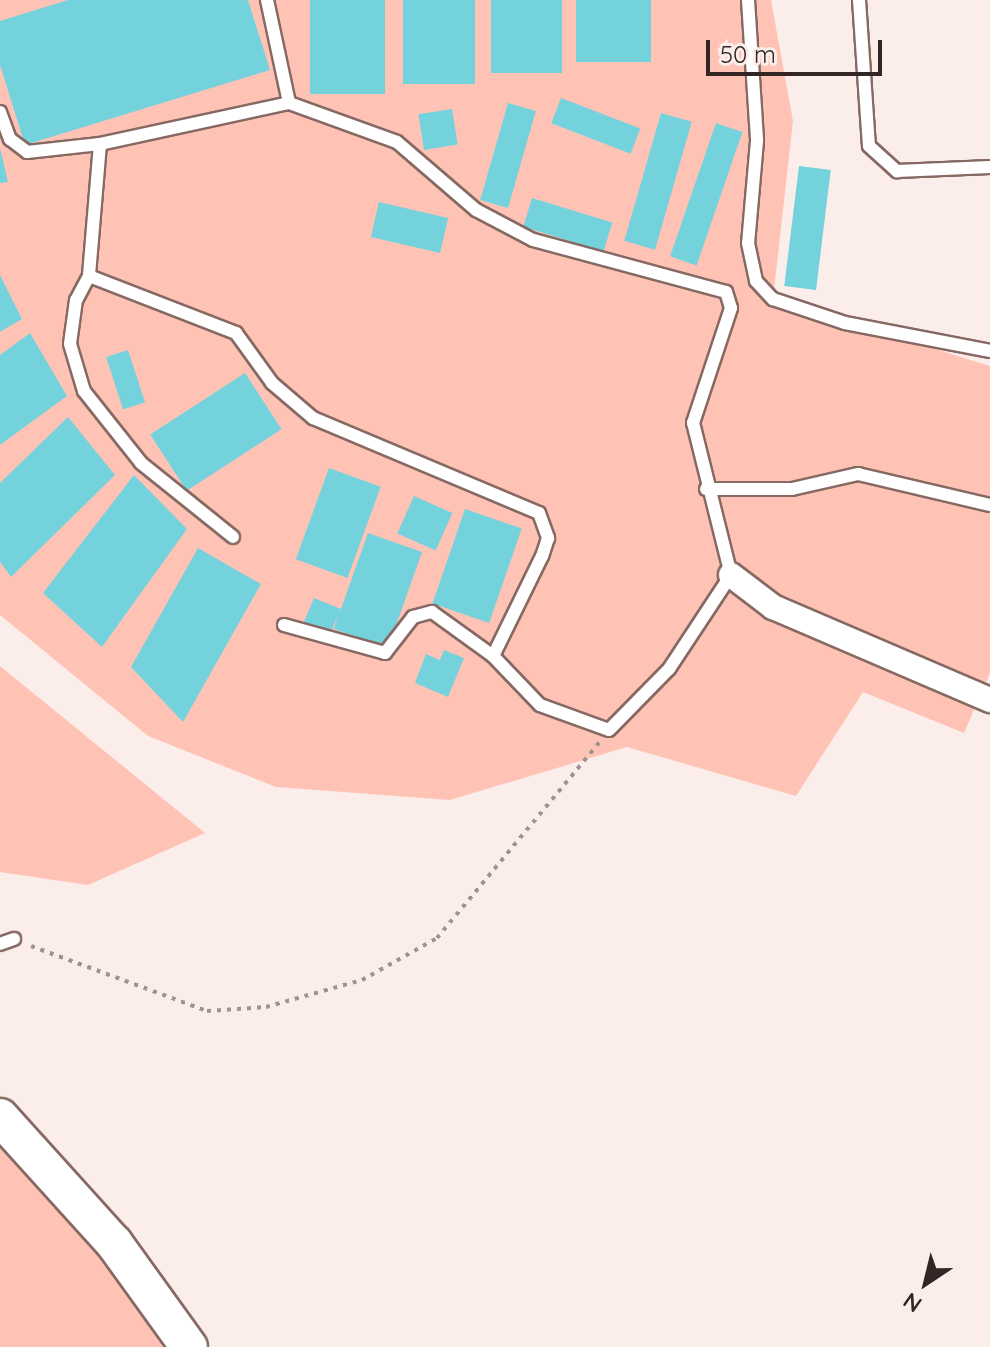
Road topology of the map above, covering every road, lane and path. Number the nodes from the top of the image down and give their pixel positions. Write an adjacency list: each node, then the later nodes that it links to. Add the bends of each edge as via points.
1 (267, 0): 4 (lane)
2 (748, 0): 9 (lane, via 757,141 748,243 756,281 773,299 845,323)
3 (859, 0): 7 (lane, via 869,146 897,171)
4 (289, 103): 6 (lane); 10 (lane, via 397,142 476,210 533,240 726,292 731,308 693,423)
5 (0, 112): 6 (lane, via 10,139 27,152)
6 (100, 144): 8 (lane)
7 (990, 167)
8 (89, 276): 12 (lane, via 76,300 70,344 84,391 141,463); 15 (lane, via 236,333 272,383 313,418 539,513 548,538)
9 (990, 351)
10 (706, 489): 11 (lane, via 792,489 858,474); 13 (lane)
11 (990, 505)
12 (233, 537)
13 (731, 575): 16 (street, via 773,607); 17 (lane, via 669,669)
14 (284, 625): 15 (lane, via 385,653 413,617 432,612)
15 (493, 656): 17 (lane, via 557,716)
16 (990, 700)
17 (609, 730): 18 (path, via 437,938 362,980 266,1007 207,1011)
18 (14, 939): 19 (lane)
19 (0, 944)
20 (0, 1117): 21 (main road, via 114,1243)
21 (189, 1347)

